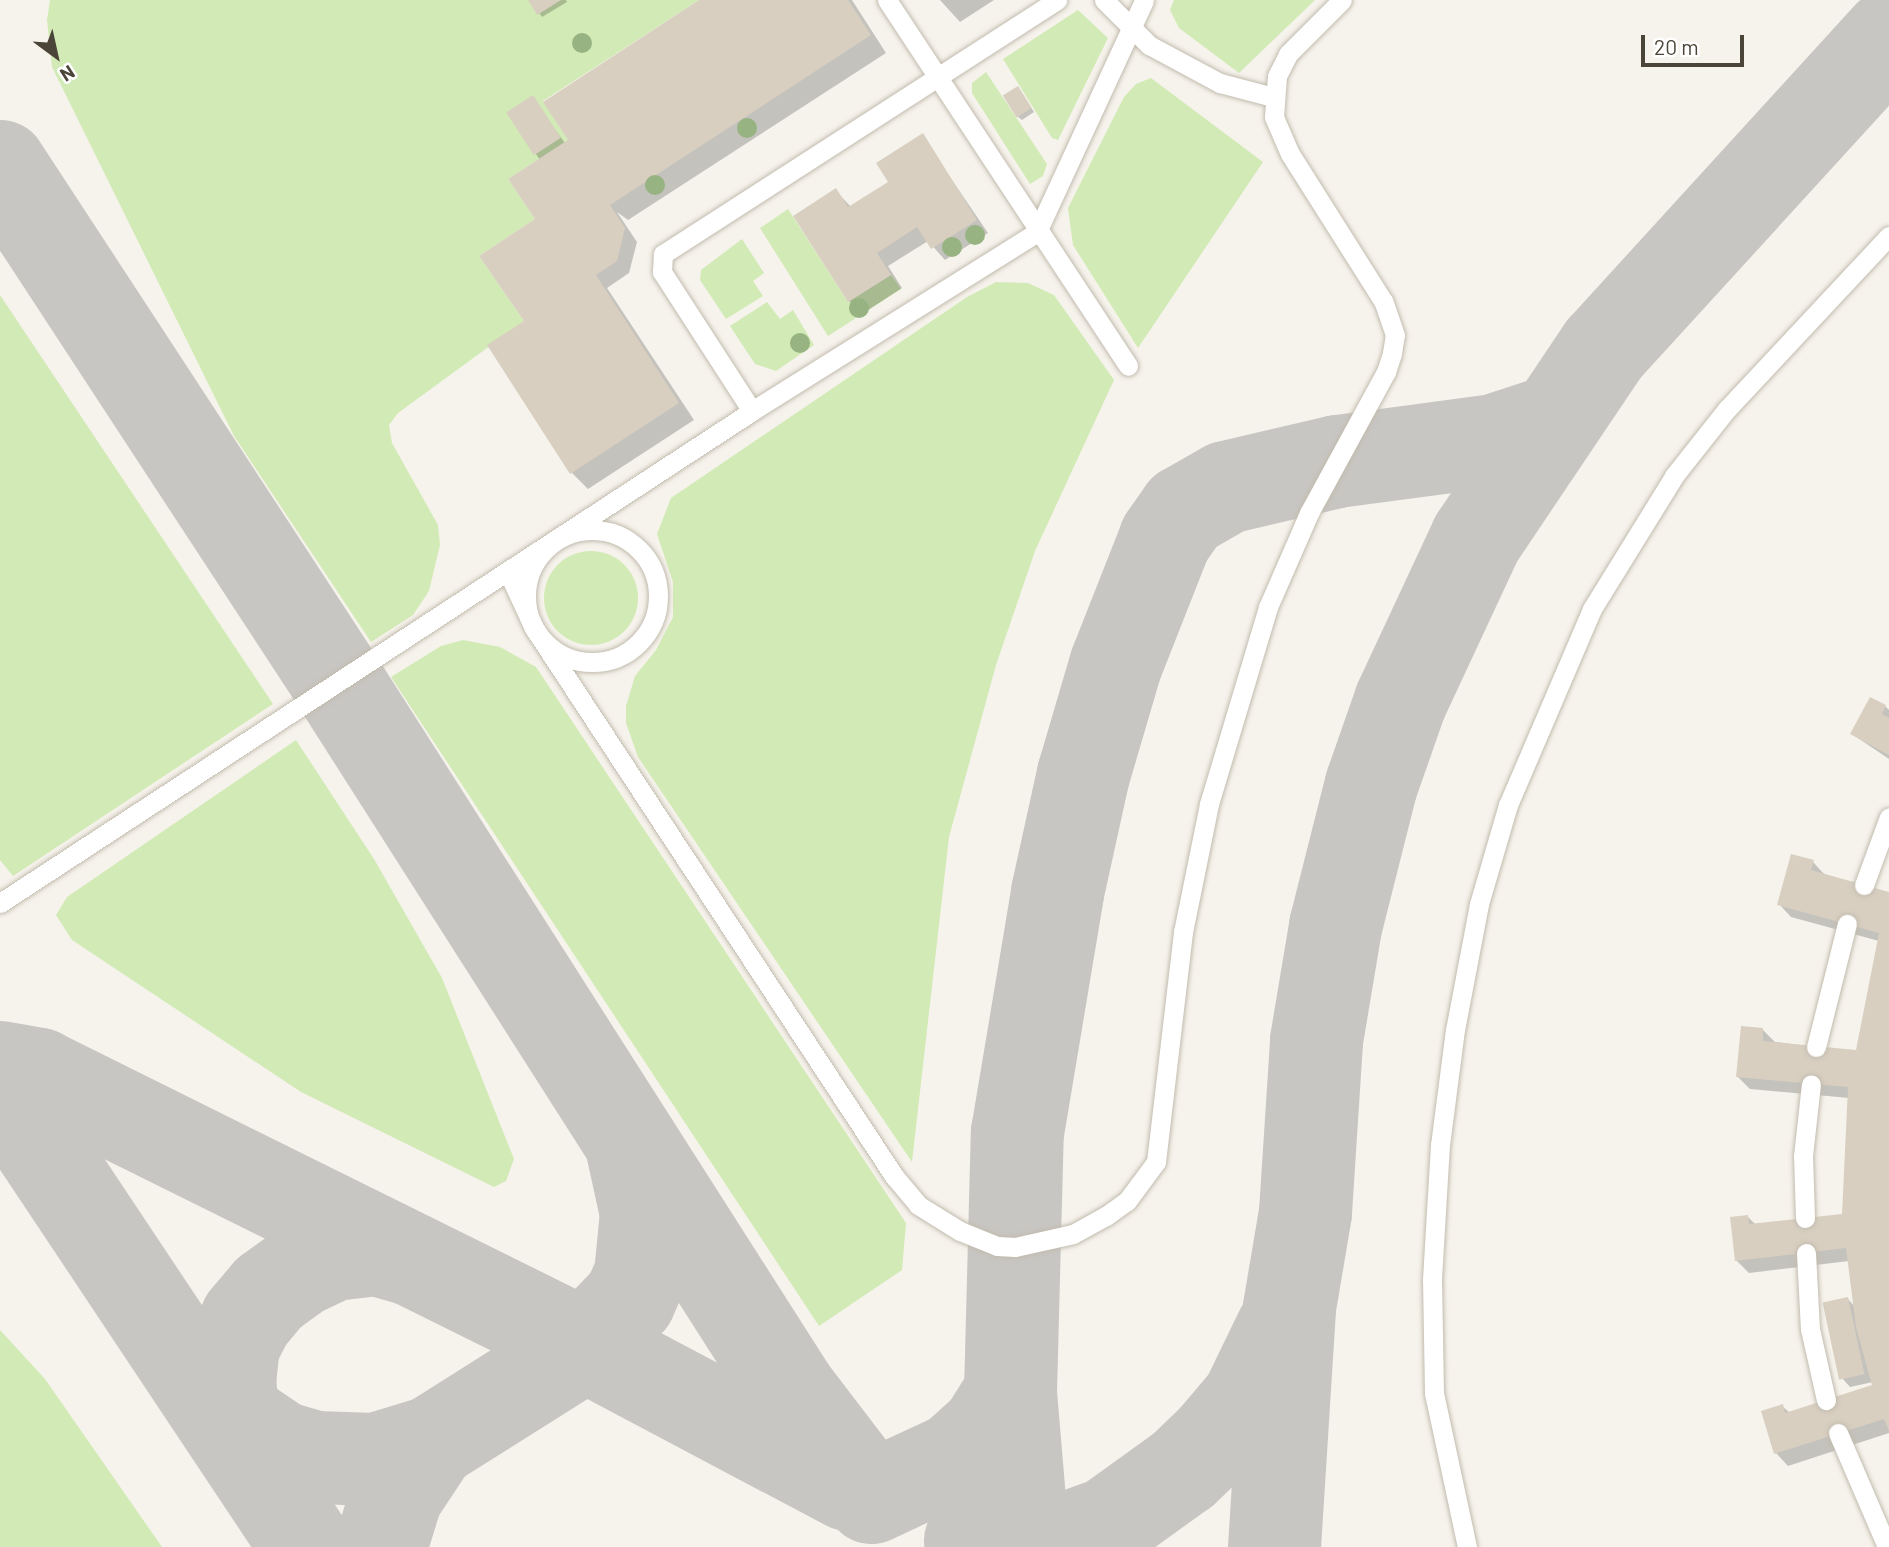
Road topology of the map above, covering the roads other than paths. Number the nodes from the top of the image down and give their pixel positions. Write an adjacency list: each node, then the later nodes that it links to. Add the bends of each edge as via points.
1 (887, 0): 7 (lane)
2 (1057, 0): 7 (lane)
3 (1104, 0): 6 (lane)
4 (1144, 0): 6 (lane)
5 (1342, 0): 8 (lane, via 1288,54)
6 (1128, 28): 8 (lane, via 1206,77); 9 (lane)
7 (938, 79): 9 (lane); 12 (lane, via 663,254 662,272)
8 (1273, 97): 15 (lane, via 1278,133 1383,301 1395,335 1392,353 1309,513 1268,607 1209,804 1183,932 1159,1151 1127,1201 1073,1234 1015,1247 997,1246 960,1231 918,1205 894,1176)
9 (1037, 232): 11 (lane); 12 (lane)
10 (1889, 236): 26 (lane, via 1727,409 1674,476 1592,609 1508,806 1479,904 1455,1030 1440,1145 1432,1279 1434,1393)
11 (1128, 366)
12 (752, 411): 13 (lane)
13 (558, 539): 14 (lane); 15 (lane, via 537,560 526,589); 15 (lane, via 591,529 608,531 638,548 657,578 655,616 634,648 598,662 561,654)
14 (508, 572): 15 (lane); 18 (lane)
15 (534, 628)
16 (1889, 817): 17 (lane)
17 (1864, 885)
18 (0, 903)
19 (1847, 924): 20 (lane)
20 (1816, 1047)
21 (1811, 1084): 22 (lane, via 1803,1156)
22 (1805, 1218)
23 (1806, 1253): 24 (lane, via 1810,1329)
24 (1826, 1400)
25 (1838, 1433): 27 (lane)
26 (1468, 1547)
27 (1887, 1547)

